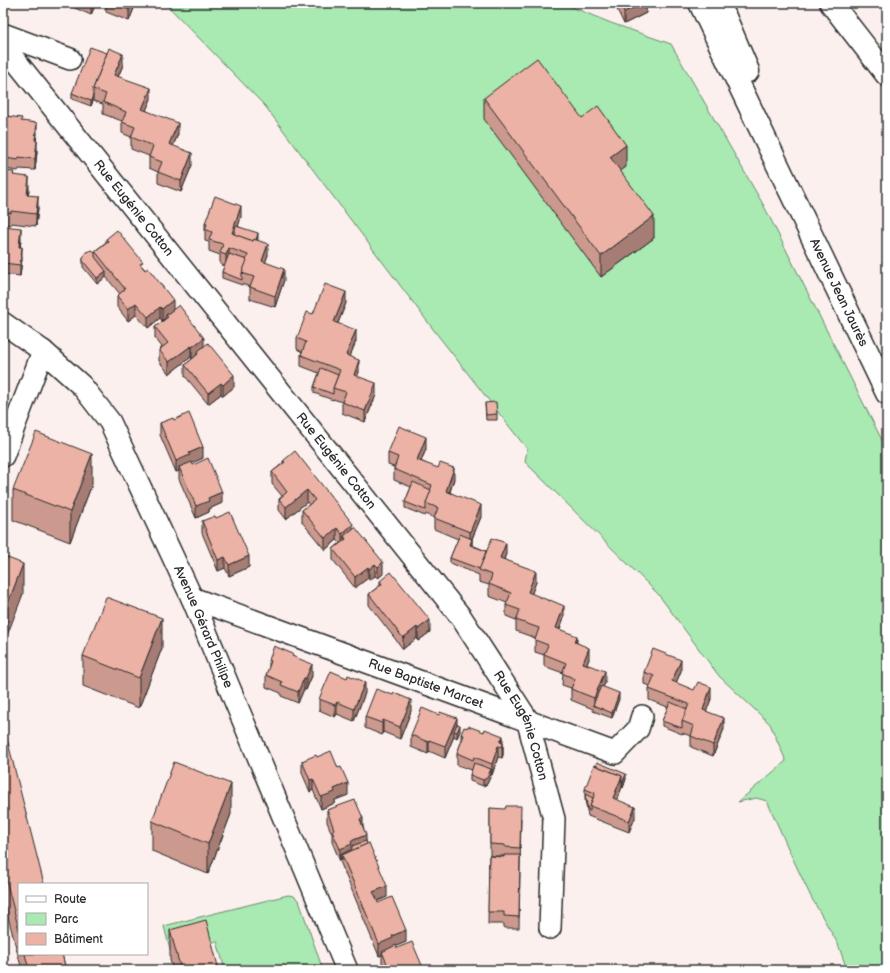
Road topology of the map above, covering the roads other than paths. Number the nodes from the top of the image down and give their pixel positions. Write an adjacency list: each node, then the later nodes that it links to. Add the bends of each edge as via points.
1 (700, 3): 12 (street, Avenue Jean Jaurès)
2 (719, 3): 12 (street, Avenue Jean Jaurès)
3 (832, 3): 9 (street)
4 (850, 3): 7 (street)
5 (3, 34): 8 (street)
6 (3, 45): 16 (street, Rue Eugénie Cotton, via 461,617)
7 (887, 53)
8 (70, 59)
9 (887, 75)
10 (3, 323): 11 (street, Avenue Gérard Philipe)
11 (43, 351): 13 (street); 14 (street, Avenue Gérard Philipe, via 82,386 110,422)
12 (885, 388)
13 (3, 456)
14 (192, 598): 16 (street, Rue Baptiste Marcet); 18 (street, Avenue Gérard Philipe)
15 (642, 716): 16 (street, Rue Baptiste Marcet, via 638,729 615,753)
16 (527, 719): 17 (street, Rue Eugénie Cotton, via 554,819)
17 (550, 928)
18 (347, 970)

